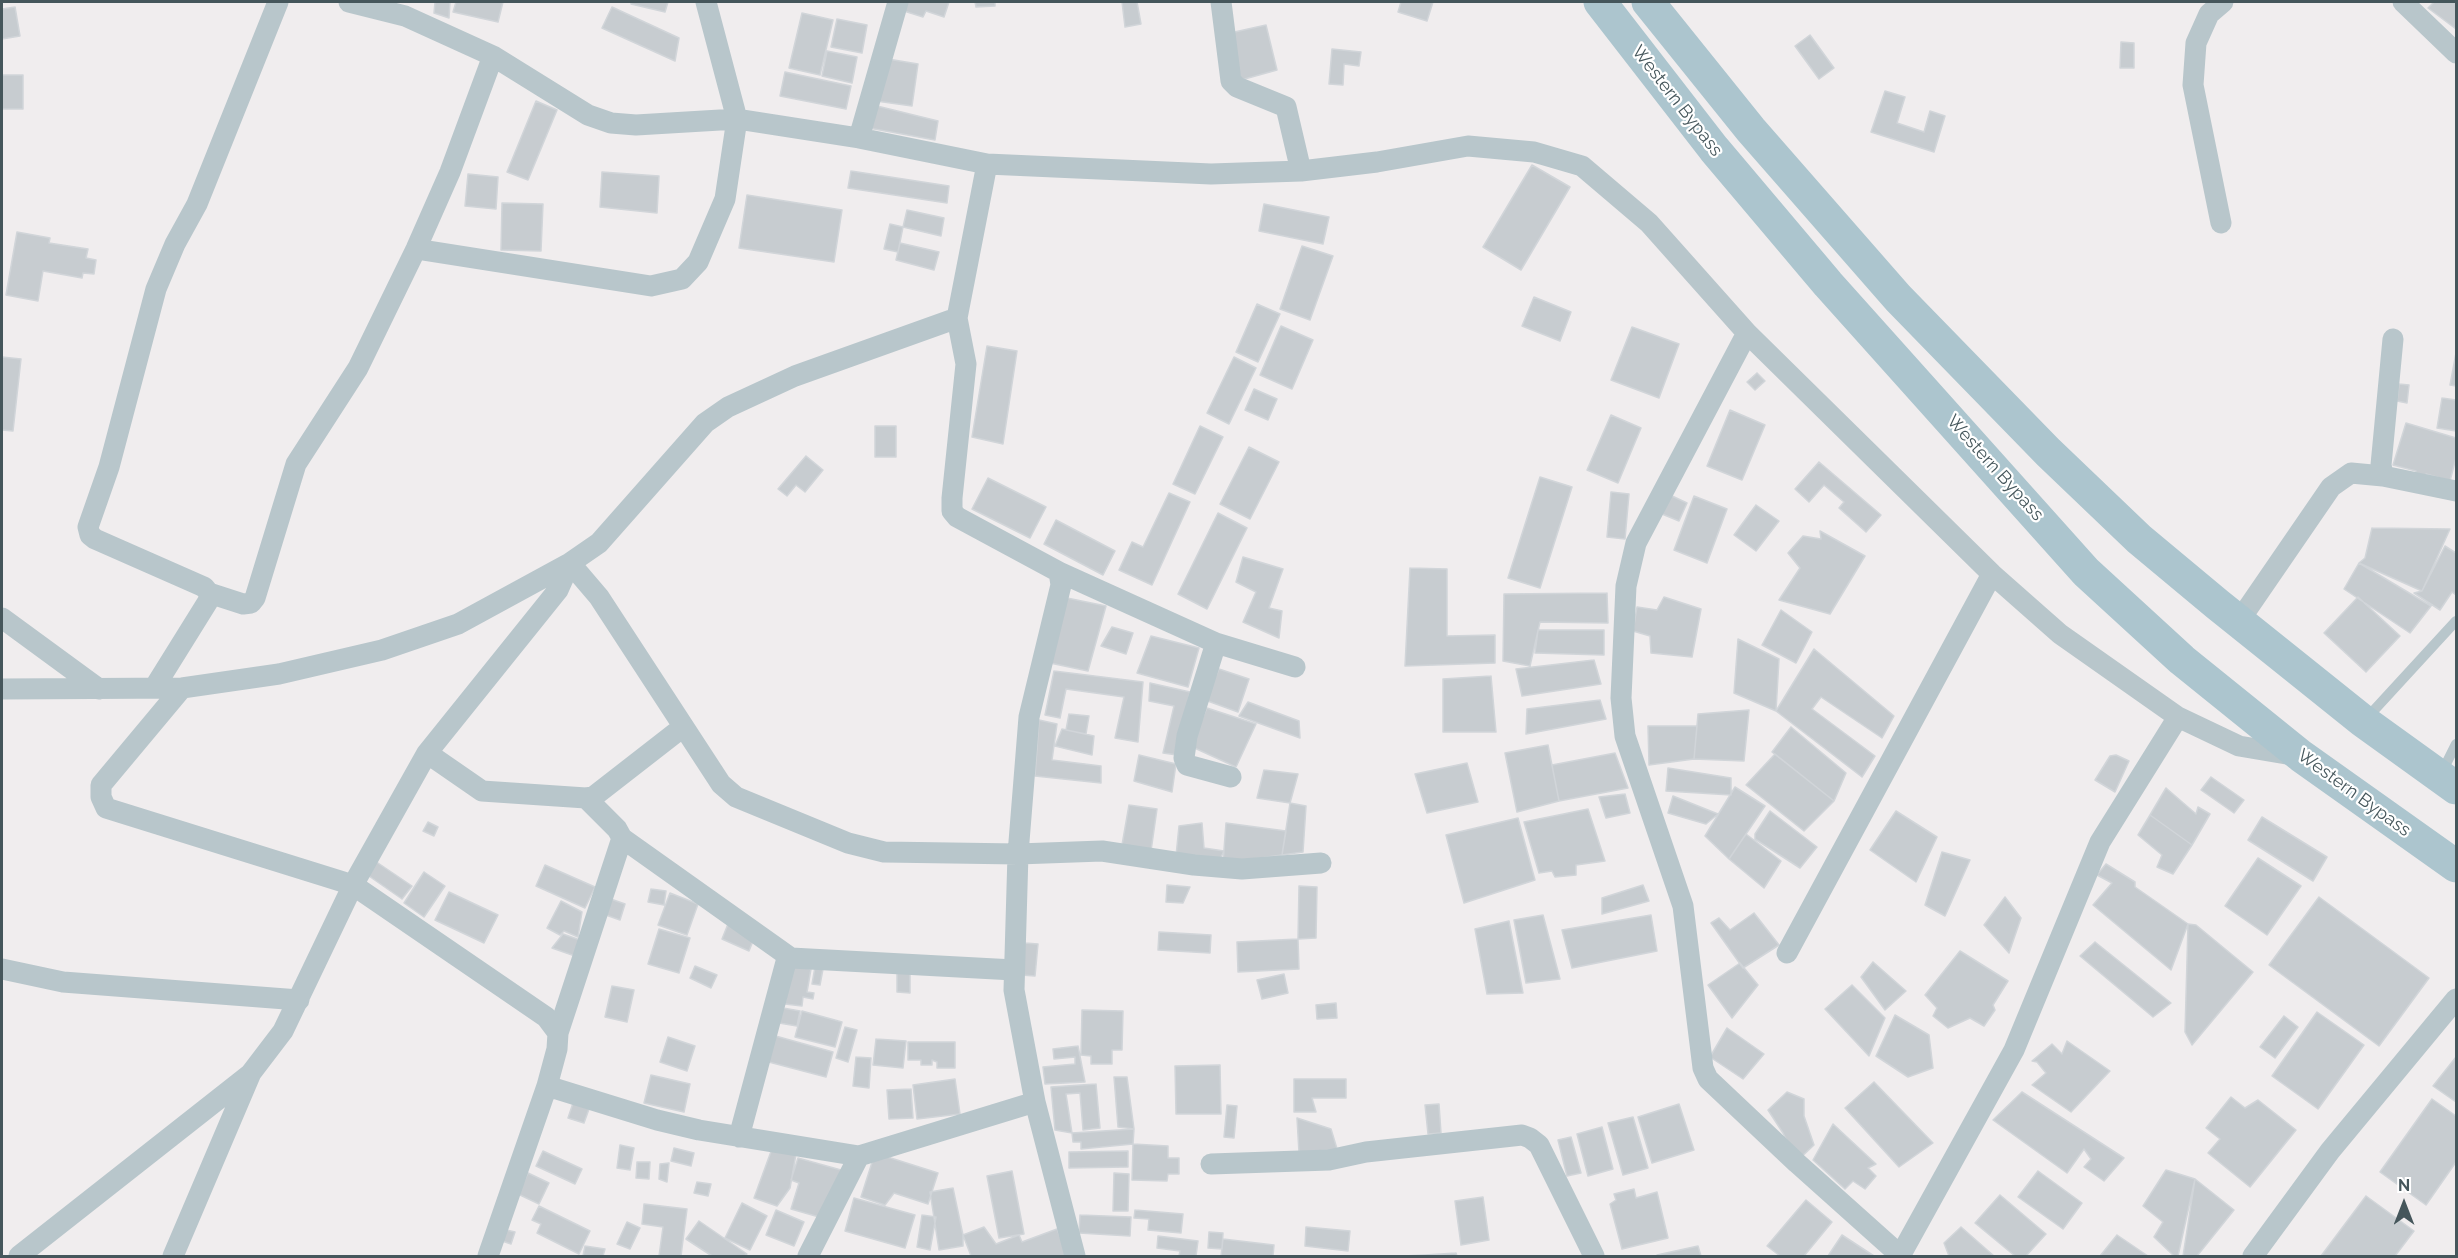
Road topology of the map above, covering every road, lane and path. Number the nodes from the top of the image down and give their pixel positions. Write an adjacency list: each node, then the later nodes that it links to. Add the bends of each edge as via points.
1 (278, 2): 26 (street, via 197,204 156,289 109,467 88,527 95,539 204,587)
2 (349, 2): 11 (street, via 405,16)
3 (706, 2): 12 (street)
4 (898, 2): 13 (street)
5 (1221, 2): 15 (street, via 1231,81 1286,107)
6 (1600, 2): 41 (main road, Western Bypass, via 1714,149 1828,284 2086,572 2182,660)
7 (1648, 2): 28 (main road, via 1751,130 1898,298 2139,539)
8 (2223, 2): 16 (street, via 2209,14 2196,43 2193,85)
9 (2403, 2): 10 (street)
10 (2457, 53)
11 (493, 56): 12 (street, via 588,115 610,123); 17 (street, via 450,172)
12 (737, 119): 13 (street); 17 (street, via 725,199 698,262 682,279 651,286)
13 (859, 138): 14 (street)
14 (987, 164): 15 (street, via 1211,174); 18 (street)
15 (1300, 171): 19 (street, via 1468,146 1534,152 1582,166 1649,223)
16 (2221, 223)
17 (416, 249): 26 (street, via 358,368 296,464 255,598 243,604)
18 (957, 318): 23 (street, via 795,376 728,407 705,423 599,543); 24 (street, via 966,364 952,511)
19 (1748, 333): 25 (street); 64 (street, via 1636,543 1626,585 1621,698 1625,736 1683,906 1703,1068 1708,1079)
20 (2393, 339): 21 (street, via 2380,465)
21 (2383, 476): 22 (street); 28 (street, via 2351,473 2331,487)
22 (2457, 491)
23 (570, 563): 33 (street, via 458,624 382,650 279,674); 38 (street, via 599,597); 40 (street, via 558,590)
24 (1059, 572): 30 (street); 46 (street, via 1060,585 1029,717)
25 (1992, 574): 36 (street, via 2060,634); 50 (street)
26 (209, 593): 32 (street, via 210,598)
27 (2, 618): 35 (street)
28 (2239, 621): 37 (main road)
29 (2457, 621): 37 (lane)
30 (1216, 643): 31 (street); 42 (street, via 1187,736 1184,758 1187,765)
31 (1295, 667)
32 (154, 688): 33 (street); 35 (street)
33 (182, 688): 49 (street, via 101,785 106,808)
34 (2, 689): 35 (street)
35 (99, 689)
36 (2178, 717): 41 (street, via 2239,746); 64 (street, via 2100,842 2014,1050)
37 (2363, 721): 43 (main road)
38 (683, 727): 44 (street); 46 (street, via 721,783 736,797 848,843 884,852)
39 (2457, 744): 43 (lane)
40 (427, 753): 44 (street, via 482,791); 49 (street)
41 (2301, 756): 48 (main road, Western Bypass)
42 (1231, 777)
43 (2448, 782)
44 (586, 798): 45 (street)
45 (622, 838): 51 (street); 56 (street)
46 (1018, 854): 47 (street, via 1102,851 1242,869); 53 (street)
47 (1321, 863)
48 (2457, 866)
49 (353, 885): 55 (street); 56 (street, via 546,1017)
50 (1787, 953)
51 (791, 957): 53 (street); 60 (street, via 786,962)
52 (2, 969): 55 (street, via 63,981)
53 (1014, 970): 59 (street, via 1014,990)
54 (2457, 999): 70 (street, via 2330,1151)
55 (299, 1000): 57 (street, via 283,1031)
56 (558, 1033): 58 (street)
57 (251, 1073): 63 (street); 65 (street)
58 (547, 1086): 60 (street, via 657,1120); 66 (street)
59 (1035, 1102): 61 (street); 68 (street)
60 (739, 1137): 61 (street)
61 (859, 1155): 67 (street)
62 (1211, 1164): 69 (street, via 1329,1160 1366,1152 1522,1135 1539,1145)
63 (20, 1256)
64 (1901, 1256)
65 (173, 1257)
66 (488, 1257)
67 (808, 1257)
68 (1075, 1257)
69 (1594, 1257)
70 (2253, 1257)

